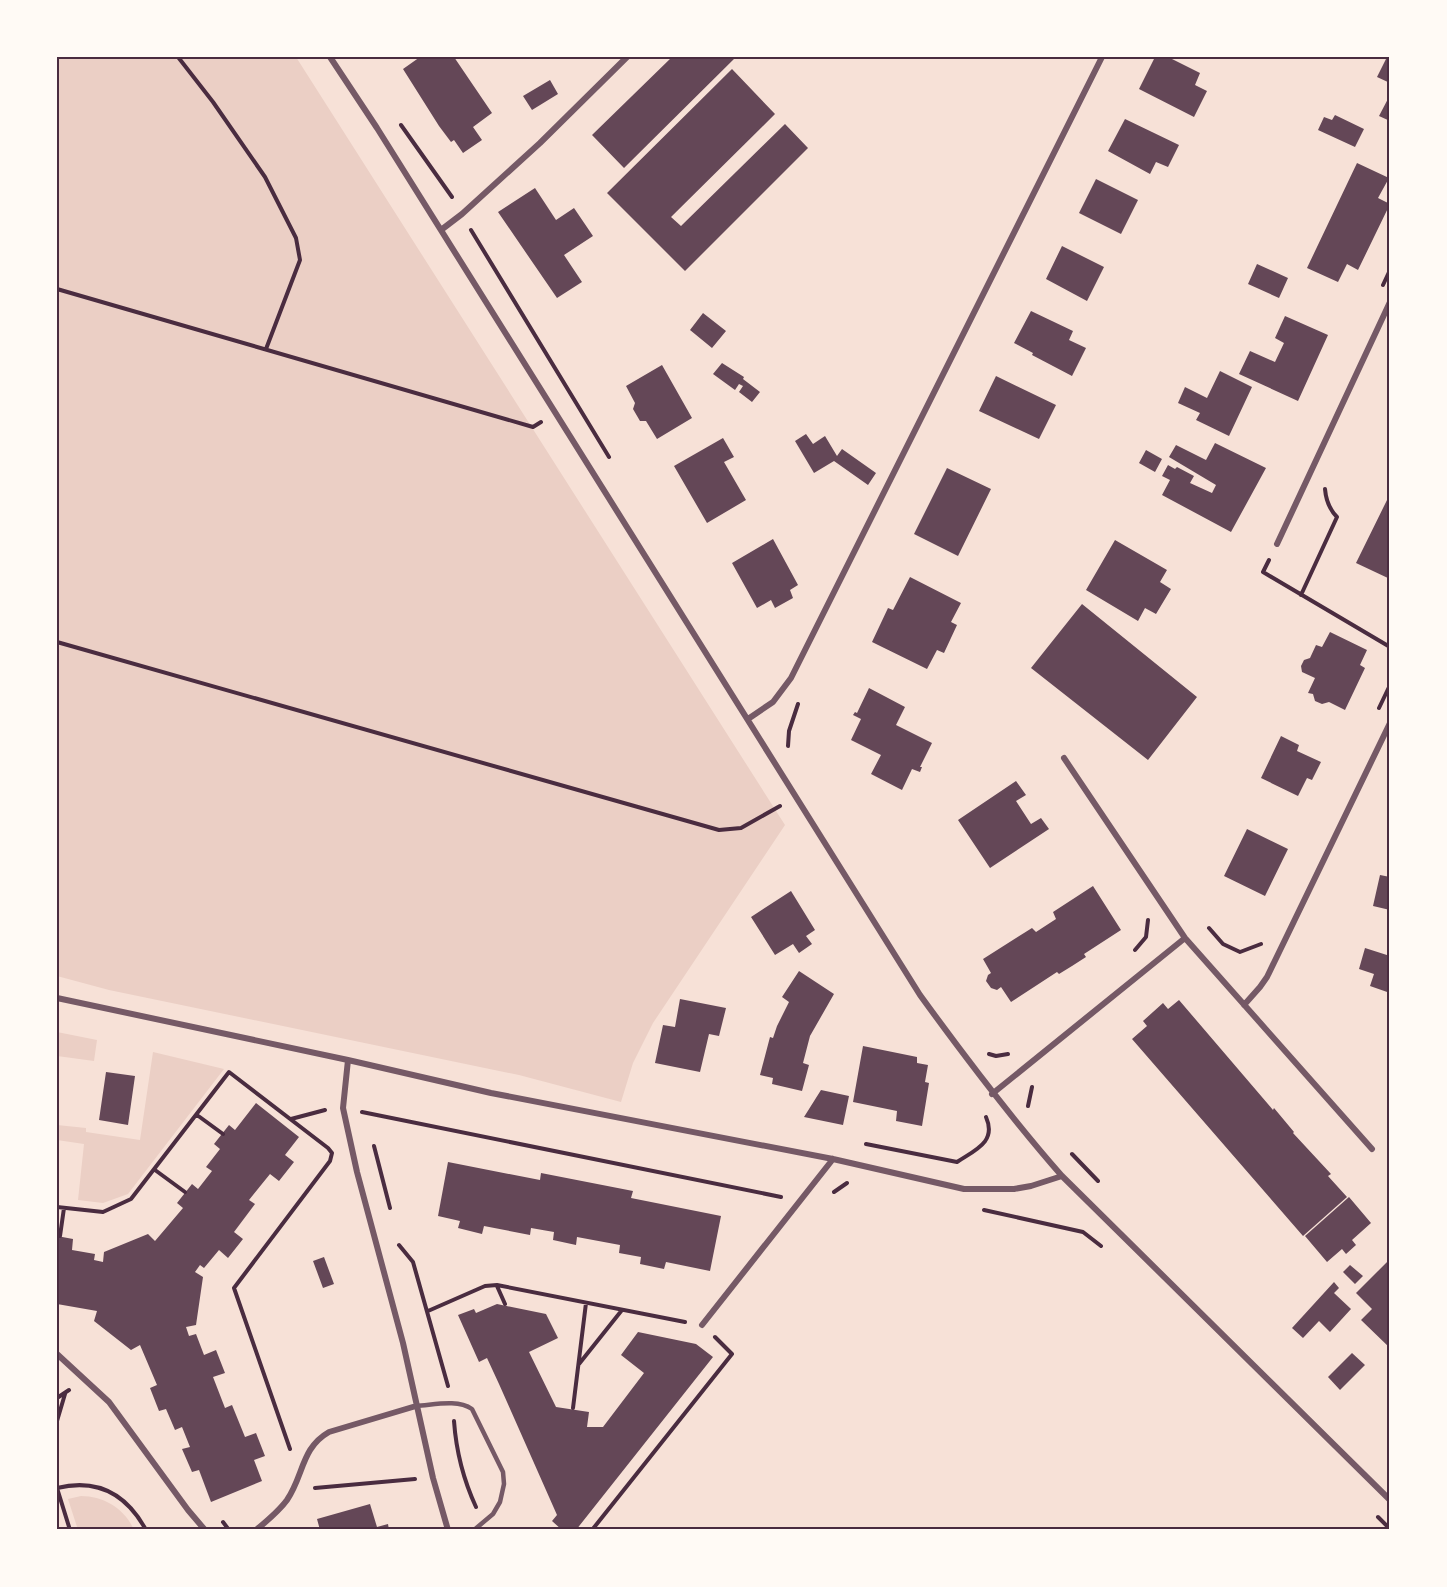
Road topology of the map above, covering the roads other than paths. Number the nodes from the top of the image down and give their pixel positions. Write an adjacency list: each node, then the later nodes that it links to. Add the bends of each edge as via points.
1 (330, 57): 4 (street)
2 (627, 57): 4 (street, via 540,143)
3 (1102, 57): 7 (street, via 791,678 773,702)
4 (441, 230): 7 (street)
5 (1390, 302): 6 (street)
6 (1276, 544)
7 (748, 719): 14 (street, via 920,995)
8 (1390, 723): 12 (street, via 1267,977)
9 (1064, 758): 10 (street)
10 (1185, 938): 12 (street); 14 (street)
11 (57, 998): 13 (street)
12 (1244, 1005): 15 (street)
13 (348, 1059): 16 (street, via 491,1093); 20 (street, via 343,1108)
14 (992, 1094): 17 (street)
15 (1372, 1149)
16 (833, 1159): 17 (street, via 964,1189 1014,1190); 18 (street)
17 (1062, 1176): 21 (street)
18 (702, 1325)
19 (57, 1354): 22 (street, via 109,1402)
20 (416, 1406): 23 (street, via 318,1438 287,1500); 24 (street); 25 (lane, via 456,1403 472,1409 503,1472 500,1502 493,1514)
21 (1390, 1500)
22 (205, 1530)
23 (256, 1530)
24 (448, 1530)
25 (474, 1530)

